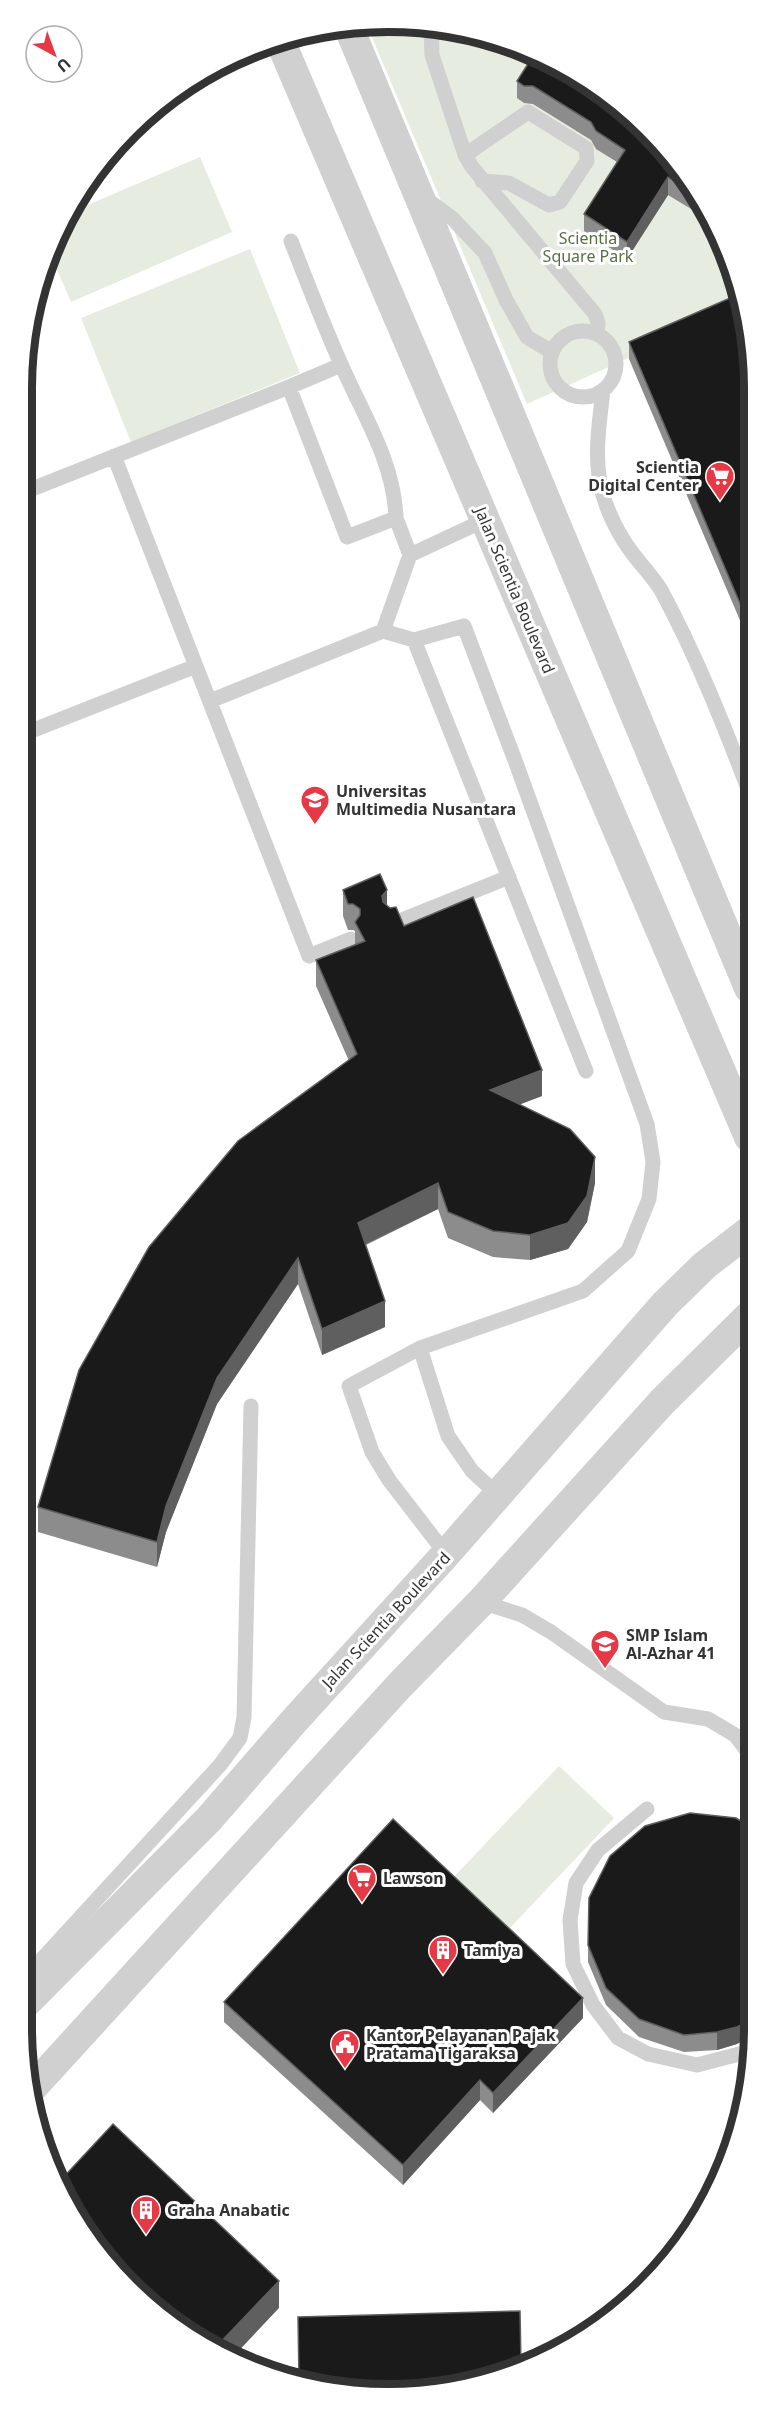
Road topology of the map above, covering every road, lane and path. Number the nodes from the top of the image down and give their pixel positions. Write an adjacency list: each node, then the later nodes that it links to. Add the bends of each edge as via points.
1 (351, 34): 6 (street)
2 (431, 35): 4 (lane, via 432,55)
3 (283, 47): 16 (street, Jalan Scientia Boulevard)
4 (465, 155): 5 (lane); 5 (lane, via 528,112 586,148 586,161 560,202 549,205 509,183)
5 (482, 181): 8 (lane, via 595,314)
6 (418, 192): 9 (lane, via 452,218 485,253 527,337); 27 (street)
7 (291, 241): 10 (lane)
8 (597, 334): 9 (lane, via 571,333); 12 (lane, via 615,353 612,380)
9 (552, 352): 12 (lane, via 550,369 557,385 570,395 588,397)
10 (341, 365): 11 (lane); 15 (lane, via 386,461)
11 (289, 387): 13 (lane); 15 (lane, via 347,537)
12 (603, 390): 23 (lane, via 599,477 610,516 627,546 659,587 681,630)
13 (114, 456): 14 (lane); 20 (lane)
14 (32, 488)
15 (396, 518): 17 (lane)
16 (485, 520): 17 (lane); 29 (street, Jalan Scientia Boulevard)
17 (410, 555): 18 (lane)
18 (383, 631): 19 (lane); 21 (lane)
19 (414, 640): 24 (lane); 32 (lane, via 464,626 647,1124 653,1162 649,1199 628,1251 583,1291)
20 (196, 666): 21 (lane); 22 (lane)
21 (210, 701): 26 (lane, via 309,956)
22 (32, 731)
23 (744, 779)
24 (509, 877): 25 (lane); 28 (lane)
25 (392, 924)
26 (351, 939)
27 (744, 975)
28 (586, 1071)
29 (744, 1125)
30 (744, 1236): 34 (street, Jalan Scientia Boulevard, via 705,1265 665,1304)
31 (744, 1321): 36 (street, via 662,1402)
32 (420, 1348): 34 (lane, via 448,1436 472,1470); 35 (lane, via 349,1386 372,1452)
33 (250, 1406): 39 (lane, via 244,1717 240,1738 220,1765)
34 (498, 1494): 35 (street, Jalan Scientia Boulevard)
35 (446, 1554): 40 (street, Jalan Scientia Boulevard, via 374,1630 209,1819)
36 (481, 1602): 37 (lane, via 522,1615 664,1712 708,1719 735,1734); 42 (street, via 400,1685)
37 (744, 1746)
38 (647, 1809): 41 (lane, via 598,1850 576,1882 570,1920 573,1964 594,2005 618,2038 648,2054 697,2065)
39 (32, 1970)
40 (32, 1997)
41 (743, 2053)
42 (36, 2084)

